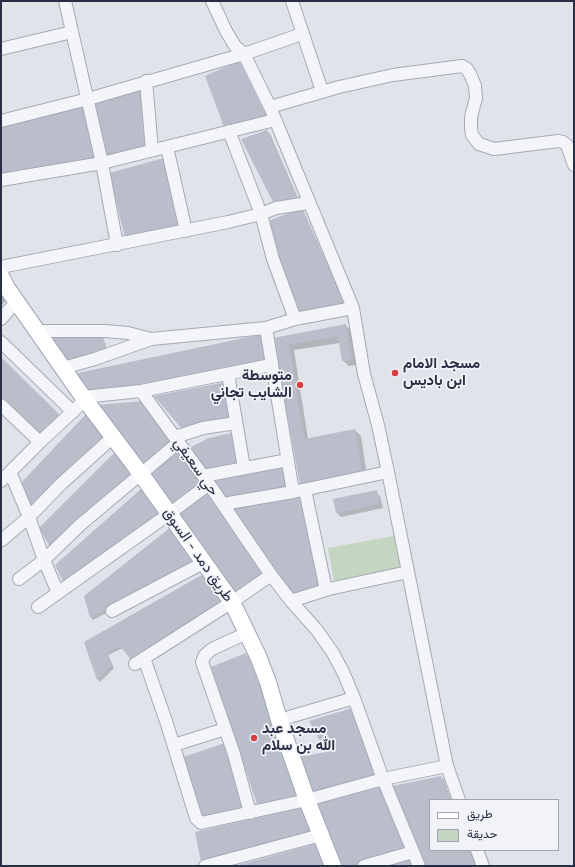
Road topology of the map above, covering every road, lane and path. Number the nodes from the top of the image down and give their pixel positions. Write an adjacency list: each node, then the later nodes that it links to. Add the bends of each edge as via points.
1 (65, 1): 4 (street)
2 (212, 1): 7 (street, via 226,32)
3 (292, 1): 5 (street)
4 (72, 32): 6 (street); 10 (street)
5 (302, 34): 7 (street); 9 (street)
6 (1, 49)
7 (244, 54): 8 (street); 11 (street)
8 (146, 81): 10 (street); 16 (street)
9 (322, 91): 11 (street); 18 (street, via 393,75 462,66 472,76 475,86 476,98 471,128 472,135 479,144 494,149 563,142 567,145)
10 (88, 99): 13 (street); 17 (street)
11 (270, 107): 12 (street)
12 (275, 120): 14 (street); 20 (street)
13 (1, 121)
14 (229, 131): 15 (street); 21 (street)
15 (167, 147): 16 (street); 22 (street)
16 (152, 150): 17 (street)
17 (102, 163): 19 (street); 23 (street)
18 (574, 165)
19 (1, 180)
20 (308, 203): 21 (street, via 276,208); 26 (street)
21 (261, 214): 22 (street); 28 (street)
22 (186, 231): 23 (street)
23 (117, 245): 24 (street)
24 (1, 268): 25 (main road, طريق دمد - السوق, via 6,288)
25 (16, 302): 27 (street); 30 (main road, طريق دمد - السوق)
26 (352, 308): 28 (street); 47 (street, via 364,374)
27 (1, 319)
28 (295, 319): 29 (street)
29 (266, 328): 31 (street); 33 (street)
30 (37, 331): 31 (street, via 105,330); 34 (main road, طريق دمد - السوق)
31 (151, 339): 34 (street)
32 (1, 342): 39 (street)
33 (271, 365): 35 (street); 44 (street)
34 (63, 368): 37 (main road, طريق دمد - السوق)
35 (228, 374): 36 (street); 40 (street)
36 (141, 391): 37 (street); 42 (street, حي سعيفي)
37 (84, 398): 39 (street); 41 (main road, طريق دمد - السوق)
38 (1, 405): 43 (street)
39 (73, 412): 43 (street)
40 (236, 423): 42 (street, via 203,428); 45 (street)
41 (112, 437): 48 (main road, طريق دمد - السوق); 54 (street)
42 (177, 440): 48 (street); 49 (street, حي سعيفي)
43 (40, 442): 46 (street)
44 (288, 460): 45 (street); 51 (street)
45 (244, 468): 49 (street)
46 (10, 472): 50 (street); 54 (street)
47 (388, 472): 51 (street, حي سعيفي); 58 (street)
48 (141, 474): 53 (main road, طريق دمد - السوق); 56 (street, via 86,520)
49 (206, 480): 52 (street, حي سعيفي); 53 (street)
50 (1, 481)
51 (299, 491): 52 (street, حي سعيفي); 61 (street)
52 (223, 504): 59 (street)
53 (169, 514): 57 (main road, طريق دمد - السوق); 62 (street)
54 (29, 517): 55 (street); 56 (street)
55 (2, 540)
56 (44, 560): 60 (street); 62 (street)
57 (203, 563): 63 (main road, طريق دمد - السوق); 66 (street)
58 (408, 572): 61 (street); 72 (street)
59 (271, 575): 63 (street); 64 (street)
60 (19, 579)
61 (326, 590): 64 (street)
62 (58, 593): 65 (street)
63 (232, 602): 67 (main road, طريق دمد - السوق); 71 (street, via 139,661)
64 (291, 602): 68 (street, via 316,629 333,653)
65 (38, 607)
66 (112, 611)
67 (247, 633): 69 (main road, طريق دمد - السوق, via 268,682); 70 (street, via 212,649 202,659)
68 (354, 698): 69 (street); 73 (street)
69 (279, 720): 75 (main road, طريق دمد - السوق)
70 (225, 729): 71 (street); 76 (street)
71 (174, 745): 76 (street, via 198,821 204,823)
72 (447, 766): 73 (street); 74 (street)
73 (383, 779): 75 (street); 79 (street)
74 (459, 799)
75 (307, 800): 76 (street); 77 (main road, طريق دمد - السوق)
76 (250, 813)
77 (321, 835): 80 (street); 81 (main road, طريق دمد - السوق)
78 (477, 851): 84 (street)
79 (413, 852): 82 (street); 83 (street)
80 (205, 866)
81 (333, 866)
82 (364, 866)
83 (419, 866)
84 (483, 866)

